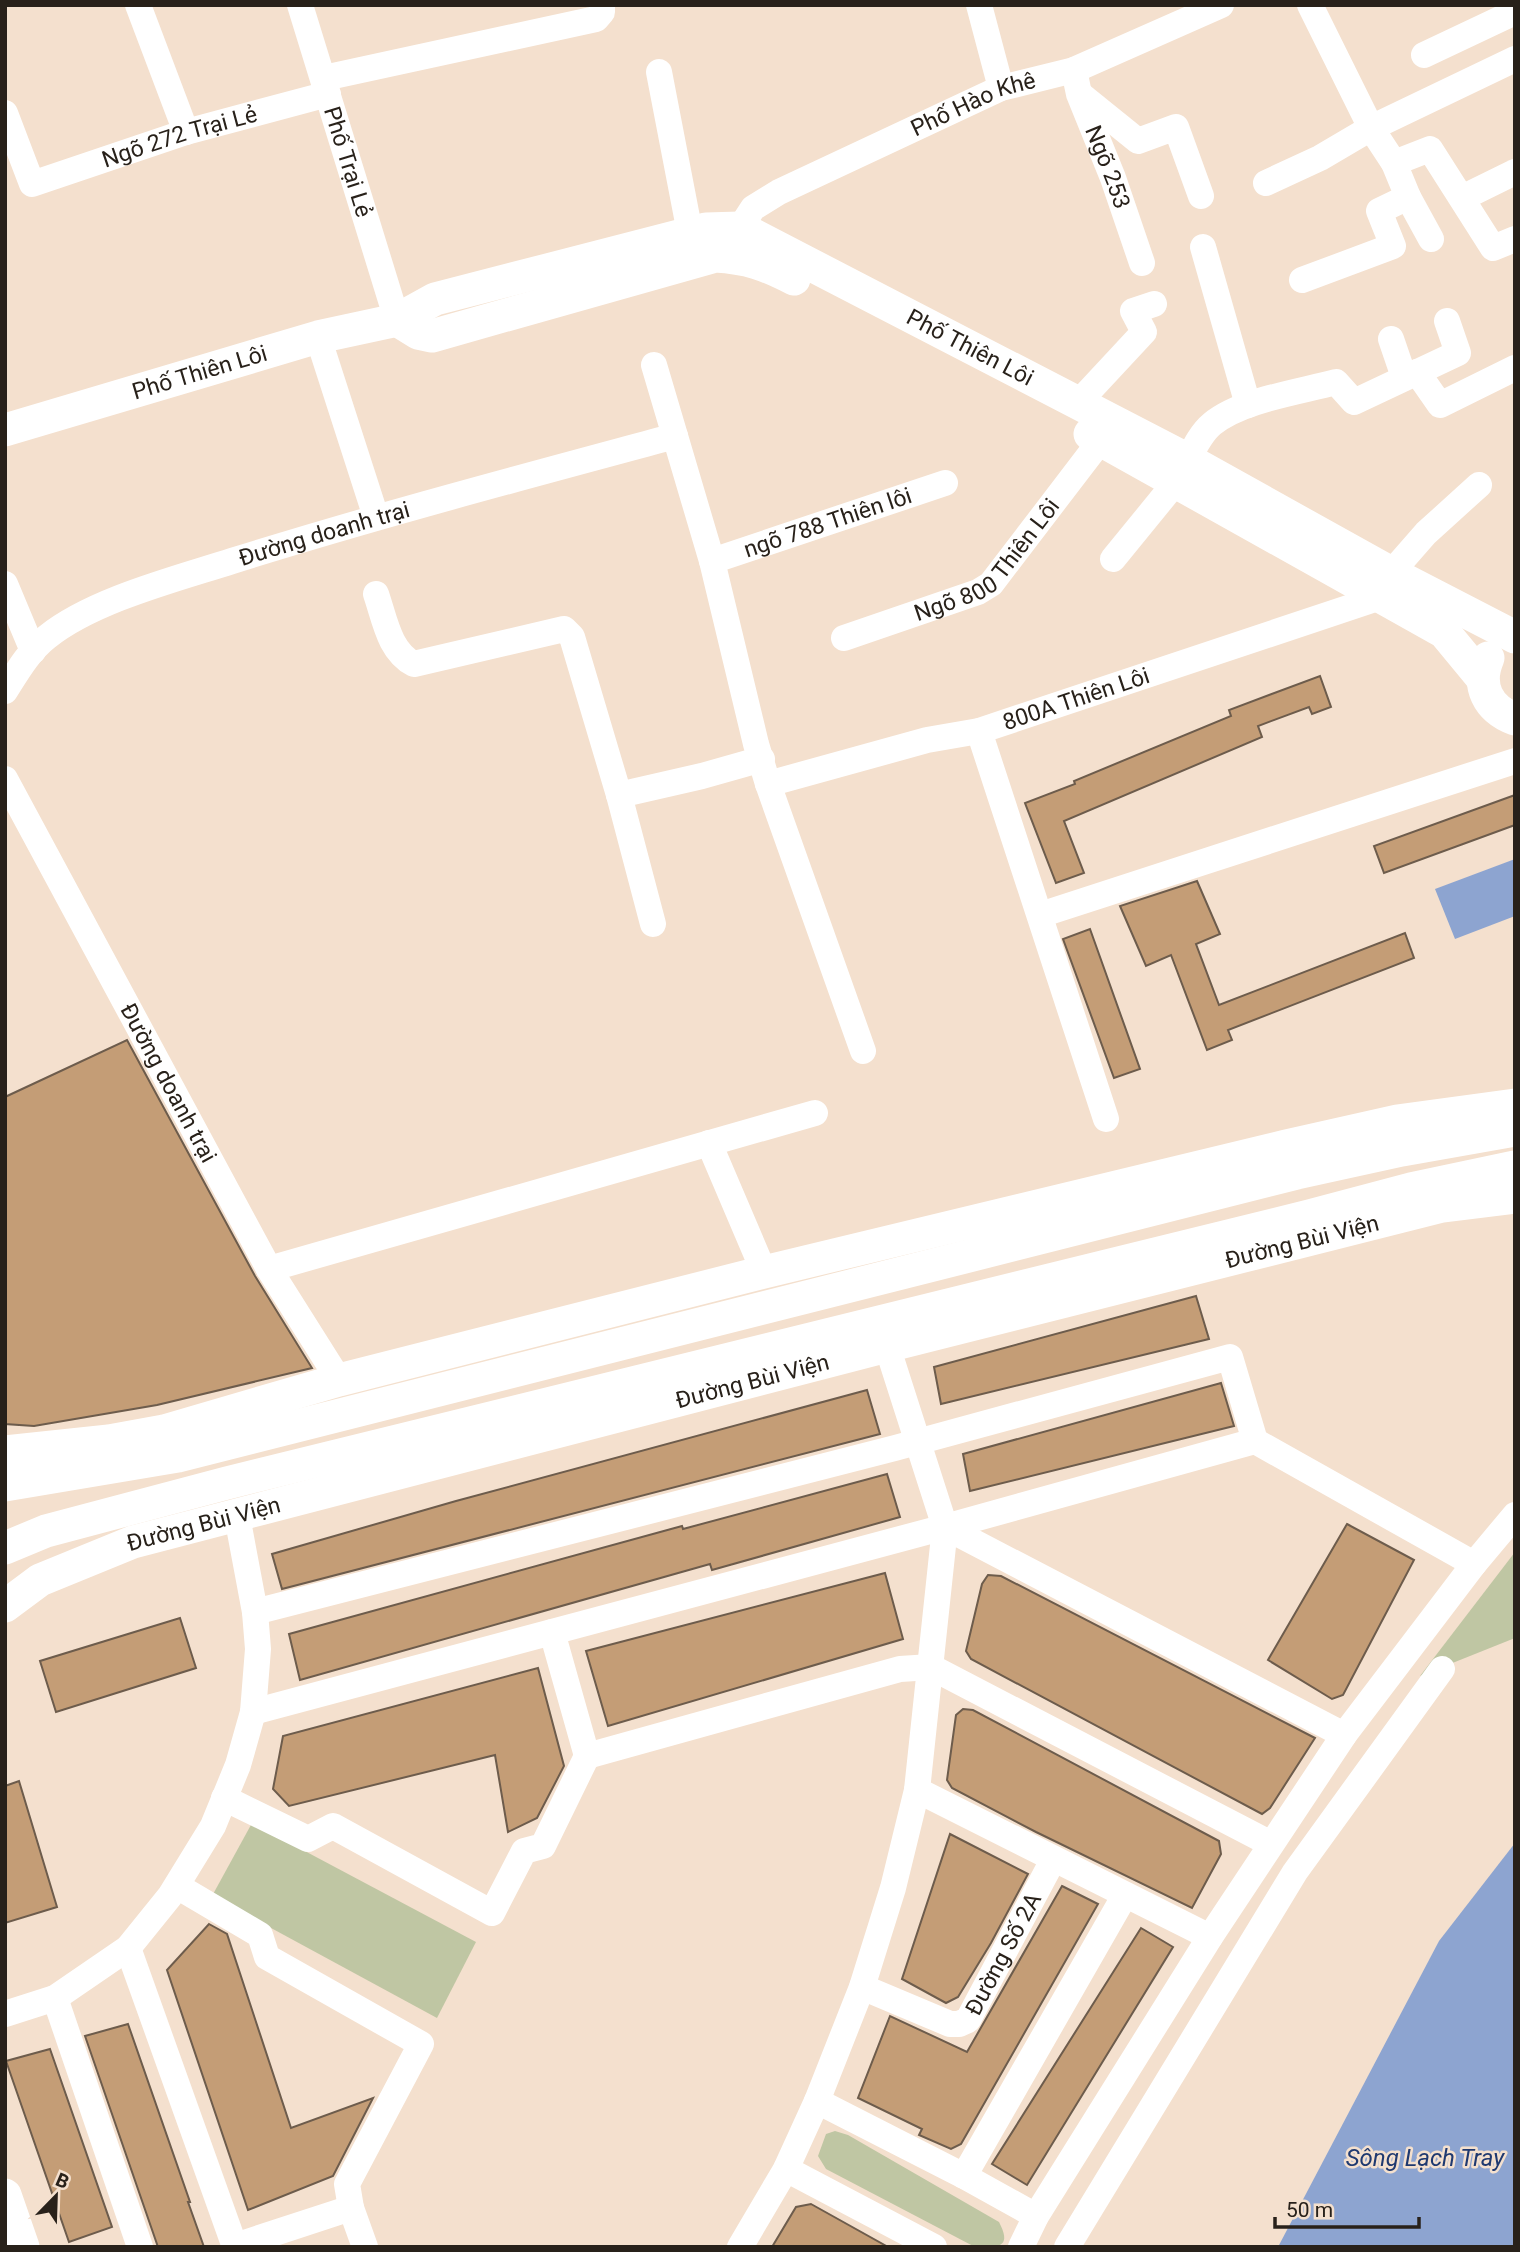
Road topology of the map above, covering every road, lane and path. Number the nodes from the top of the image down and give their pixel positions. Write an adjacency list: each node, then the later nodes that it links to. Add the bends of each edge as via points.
1 (138, 5): 16 (street)
2 (300, 5): 12 (street, Phố Trại Lẻ)
3 (602, 5): 12 (street, Ngõ 272 Trại Lẻ, via 596,19)
4 (979, 5): 13 (street)
5 (1221, 5): 11 (street, Phố Hào Khê)
6 (1310, 5): 15 (street)
7 (1515, 12): 8 (street)
8 (1424, 55)
9 (1515, 59): 15 (street)
10 (659, 72): 23 (street)
11 (1076, 82): 13 (street, Phố Hào Khê); 20 (street, via 1138,141 1176,127); 28 (street, Ngõ 253)
12 (326, 86): 16 (street, Ngõ 272 Trại Lẻ); 31 (street, Phố Trại Lẻ)
13 (1001, 88): 26 (street, Phố Hào Khê, via 779,192 754,208)
14 (5, 113): 16 (street, Ngõ 272 Trại Lẻ, via 32,184)
15 (1371, 128): 17 (street); 19 (street)
16 (186, 132)
17 (1394, 163): 21 (street); 22 (street, via 1430,149)
18 (1515, 172): 22 (street)
19 (1266, 183)
20 (1201, 196)
21 (1408, 197): 24 (street); 29 (street, via 1379,211 1393,246)
22 (1462, 198): 25 (street, via 1493,248)
23 (690, 233): 26 (main road, Phố Thiên Lôi, via 706,229); 31 (main road, Phố Thiên Lôi, via 435,299)
24 (1431, 239)
25 (1515, 239)
26 (739, 242): 31 (main road, Phố Thiên Lôi, via 715,256 432,336); 38 (main road, Phố Thiên Lôi); 42 (main road, Phố Thiên Lôi, via 763,263)
27 (1203, 247): 39 (street)
28 (1142, 263)
29 (1302, 281)
30 (1154, 304): 38 (street, via 1133,311 1144,332)
31 (397, 320): 33 (main road, Phố Thiên Lôi)
32 (1447, 321): 36 (street, via 1458,353)
33 (318, 337): 40 (main road, Phố Thiên Lôi); 46 (street)
34 (1391, 339): 36 (street)
35 (654, 365): 41 (street)
36 (1411, 374): 37 (street, via 1440,405); 39 (street, via 1354,402 1336,383)
37 (1511, 378)
38 (1077, 404): 43 (main road, Phố Thiên Lôi)
39 (1248, 405): 43 (street, via 1210,425)
40 (5, 429)
41 (675, 436): 46 (street, Đường doanh trại); 48 (street)
42 (1101, 440): 43 (main road, Phố Thiên Lôi); 52 (street, Ngõ 800 Thiên Lôi, via 991,584)
43 (1181, 472): 47 (street); 50 (main road, Phố Thiên Lôi)
44 (945, 483): 48 (street, ngõ 788 Thiên lôi)
45 (1479, 485): 50 (street, via 1426,533)
46 (376, 517): 54 (street, Đường doanh trại, via 120,599 46,637)
47 (1113, 559)
48 (712, 561): 60 (street)
49 (5, 584): 54 (street)
50 (1386, 585): 53 (main road, Phố Thiên Lôi); 55 (main road, Phố Thiên Lôi, via 1444,632); 58 (street, 800A Thiên Lôi)
51 (376, 594): 62 (street, via 393,644 414,664 564,629 572,637)
52 (844, 638)
53 (1515, 638): 55 (main road, via 1487,659)
54 (33, 652): 56 (street, Đường doanh trại)
55 (1482, 678): 57 (main road, Phố Thiên Lôi, via 1491,705)
56 (5, 691)
57 (1515, 719)
58 (979, 731): 60 (street, 800A Thiên Lôi); 63 (street)
59 (1515, 761): 63 (street)
60 (765, 772): 62 (street, 800A Thiên Lôi, via 702,776); 65 (street)
61 (5, 779): 75 (street, Đường doanh trại)
62 (619, 795): 64 (street)
63 (1040, 915): 68 (street)
64 (653, 924)
65 (863, 1051)
66 (1515, 1105): 76 (main road, via 1397,1121)
67 (816, 1113): 70 (street)
68 (1106, 1119)
69 (1515, 1130): 72 (main road)
70 (709, 1143): 75 (street); 76 (street)
71 (1515, 1167): 74 (main road, Đường Bùi Viện)
72 (1297, 1173): 74 (main road); 81 (main road)
73 (1515, 1197): 77 (main road, Đường Bùi Viện, via 1442,1206)
74 (1309, 1216): 77 (main road, Đường Bùi Viện)
75 (270, 1269): 78 (street, Đường doanh trại)
76 (764, 1272): 78 (main road)
77 (884, 1334): 79 (street); 83 (main road, Đường Bùi Viện); 86 (main road, Đường Bùi Viện)
78 (339, 1380): 81 (main road)
79 (919, 1441): 80 (street, via 1230,1357); 87 (street); 91 (street)
80 (1255, 1441): 87 (street); 89 (street)
81 (171, 1443): 82 (main road, via 110,1441); 84 (main road)
82 (5, 1452)
83 (226, 1483): 86 (main road); 88 (main road, Đường Bùi Viện, via 46,1531)
84 (5, 1485)
85 (1515, 1515): 89 (street)
86 (237, 1516): 90 (main road, Đường Bùi Viện, via 133,1542 40,1580); 91 (street)
87 (945, 1527): 92 (street); 93 (street); 96 (street)
88 (5, 1548)
89 (1474, 1564): 96 (street)
90 (5, 1606)
91 (255, 1612): 95 (street, via 258,1649)
92 (552, 1632): 95 (street); 97 (street)
93 (931, 1667): 97 (street, via 900,1669); 98 (street); 100 (street)
94 (1442, 1669): 122 (street, via 1295,1872)
95 (253, 1712): 99 (street)
96 (1344, 1735): 100 (street)
97 (587, 1755): 99 (street, via 543,1846 524,1851 492,1913 333,1826 308,1839)
98 (917, 1790): 101 (street); 106 (street)
99 (224, 1798): 102 (street)
100 (1271, 1844): 104 (street)
101 (1054, 1860): 103 (street); 106 (street, Đường Số 2A, via 968,2020 950,2024)
102 (177, 1886): 105 (street); 113 (street, via 260,1936 267,1957 421,2044 347,2184)
103 (1125, 1895): 104 (street); 111 (street)
104 (1210, 1937): 114 (street)
105 (128, 1948): 107 (street); 118 (street)
106 (862, 1987): 109 (street)
107 (55, 1998): 108 (street); 117 (street)
108 (5, 2014)
109 (817, 2101): 110 (street); 111 (street)
110 (786, 2169): 115 (street); 120 (street)
111 (964, 2176): 114 (street)
112 (5, 2194): 116 (main road)
113 (351, 2208): 118 (street); 119 (street)
114 (1036, 2216): 121 (street)
115 (930, 2246)
116 (23, 2247)
117 (140, 2247)
118 (235, 2247)
119 (365, 2247)
120 (740, 2247)
121 (1021, 2247)
122 (1067, 2247)

